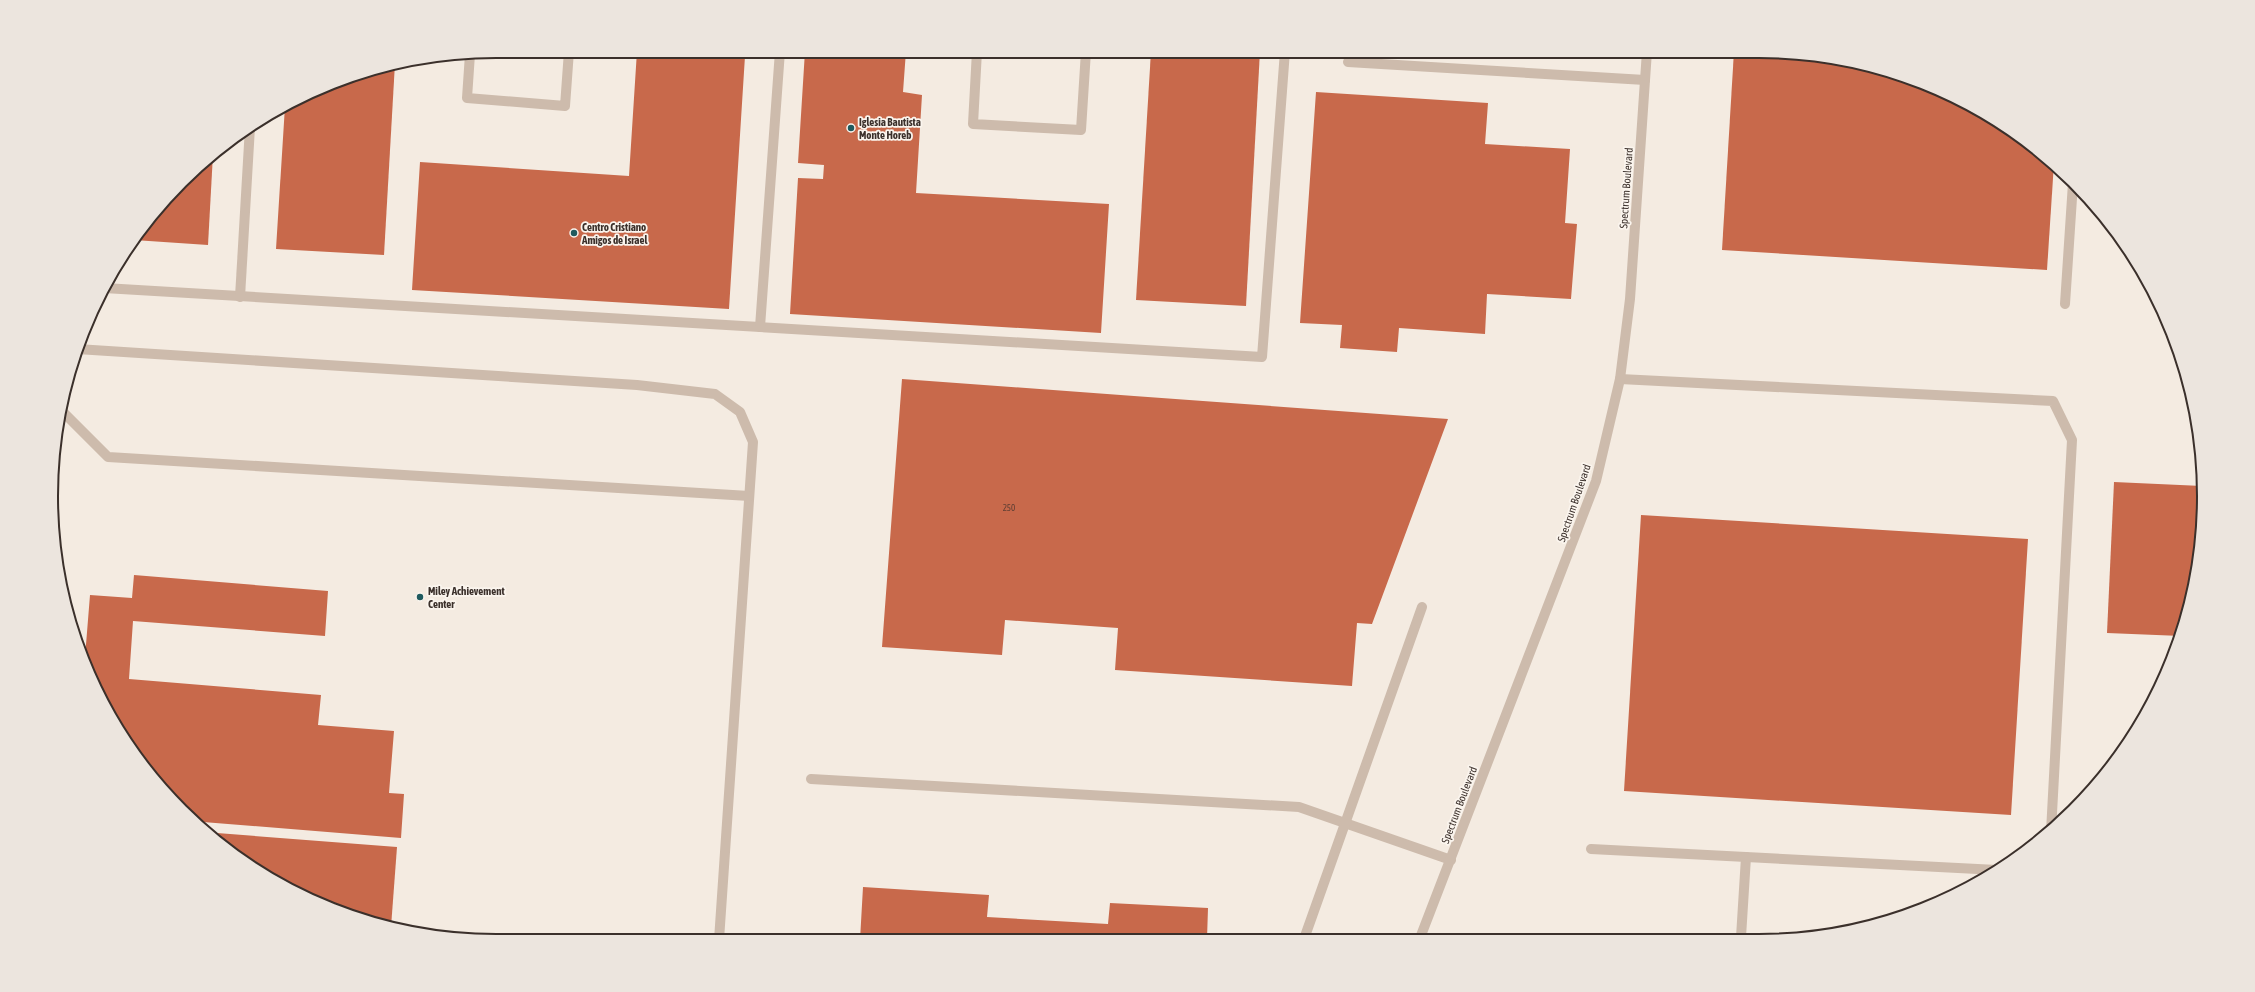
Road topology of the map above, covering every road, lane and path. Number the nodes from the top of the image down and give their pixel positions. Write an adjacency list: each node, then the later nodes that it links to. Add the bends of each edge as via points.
1 (569, 58): 7 (street, via 565,106 467,98)
2 (779, 58): 15 (street)
3 (977, 58): 4 (street, via 973,124 1081,130)
4 (1086, 58)
5 (1284, 58): 15 (street, via 1262,357)
6 (1647, 58): 9 (street, Spectrum Boulevard)
7 (470, 59)
8 (1348, 62): 9 (street)
9 (1645, 80): 17 (street, Spectrum Boulevard, via 1630,299)
10 (250, 134): 13 (street)
11 (2073, 190): 14 (street)
12 (111, 288): 13 (street)
13 (240, 297): 15 (street)
14 (2065, 304)
15 (760, 327)
16 (83, 348): 19 (street, via 637,385 715,394 740,412 753,442)
17 (1620, 379): 22 (street, via 2053,401 2072,440); 26 (street, Spectrum Boulevard, via 1596,481)
18 (66, 414): 19 (street, via 108,457)
19 (750, 496): 28 (street)
20 (1422, 607): 23 (street)
21 (811, 779): 23 (street, via 1299,807)
22 (2052, 822)
23 (1347, 824): 26 (street); 29 (street)
24 (1591, 849): 25 (street)
25 (1746, 857): 27 (street); 31 (street)
26 (1451, 860): 30 (street, Spectrum Boulevard)
27 (1987, 869)
28 (719, 934)
29 (1306, 934)
30 (1422, 934)
31 (1741, 934)

